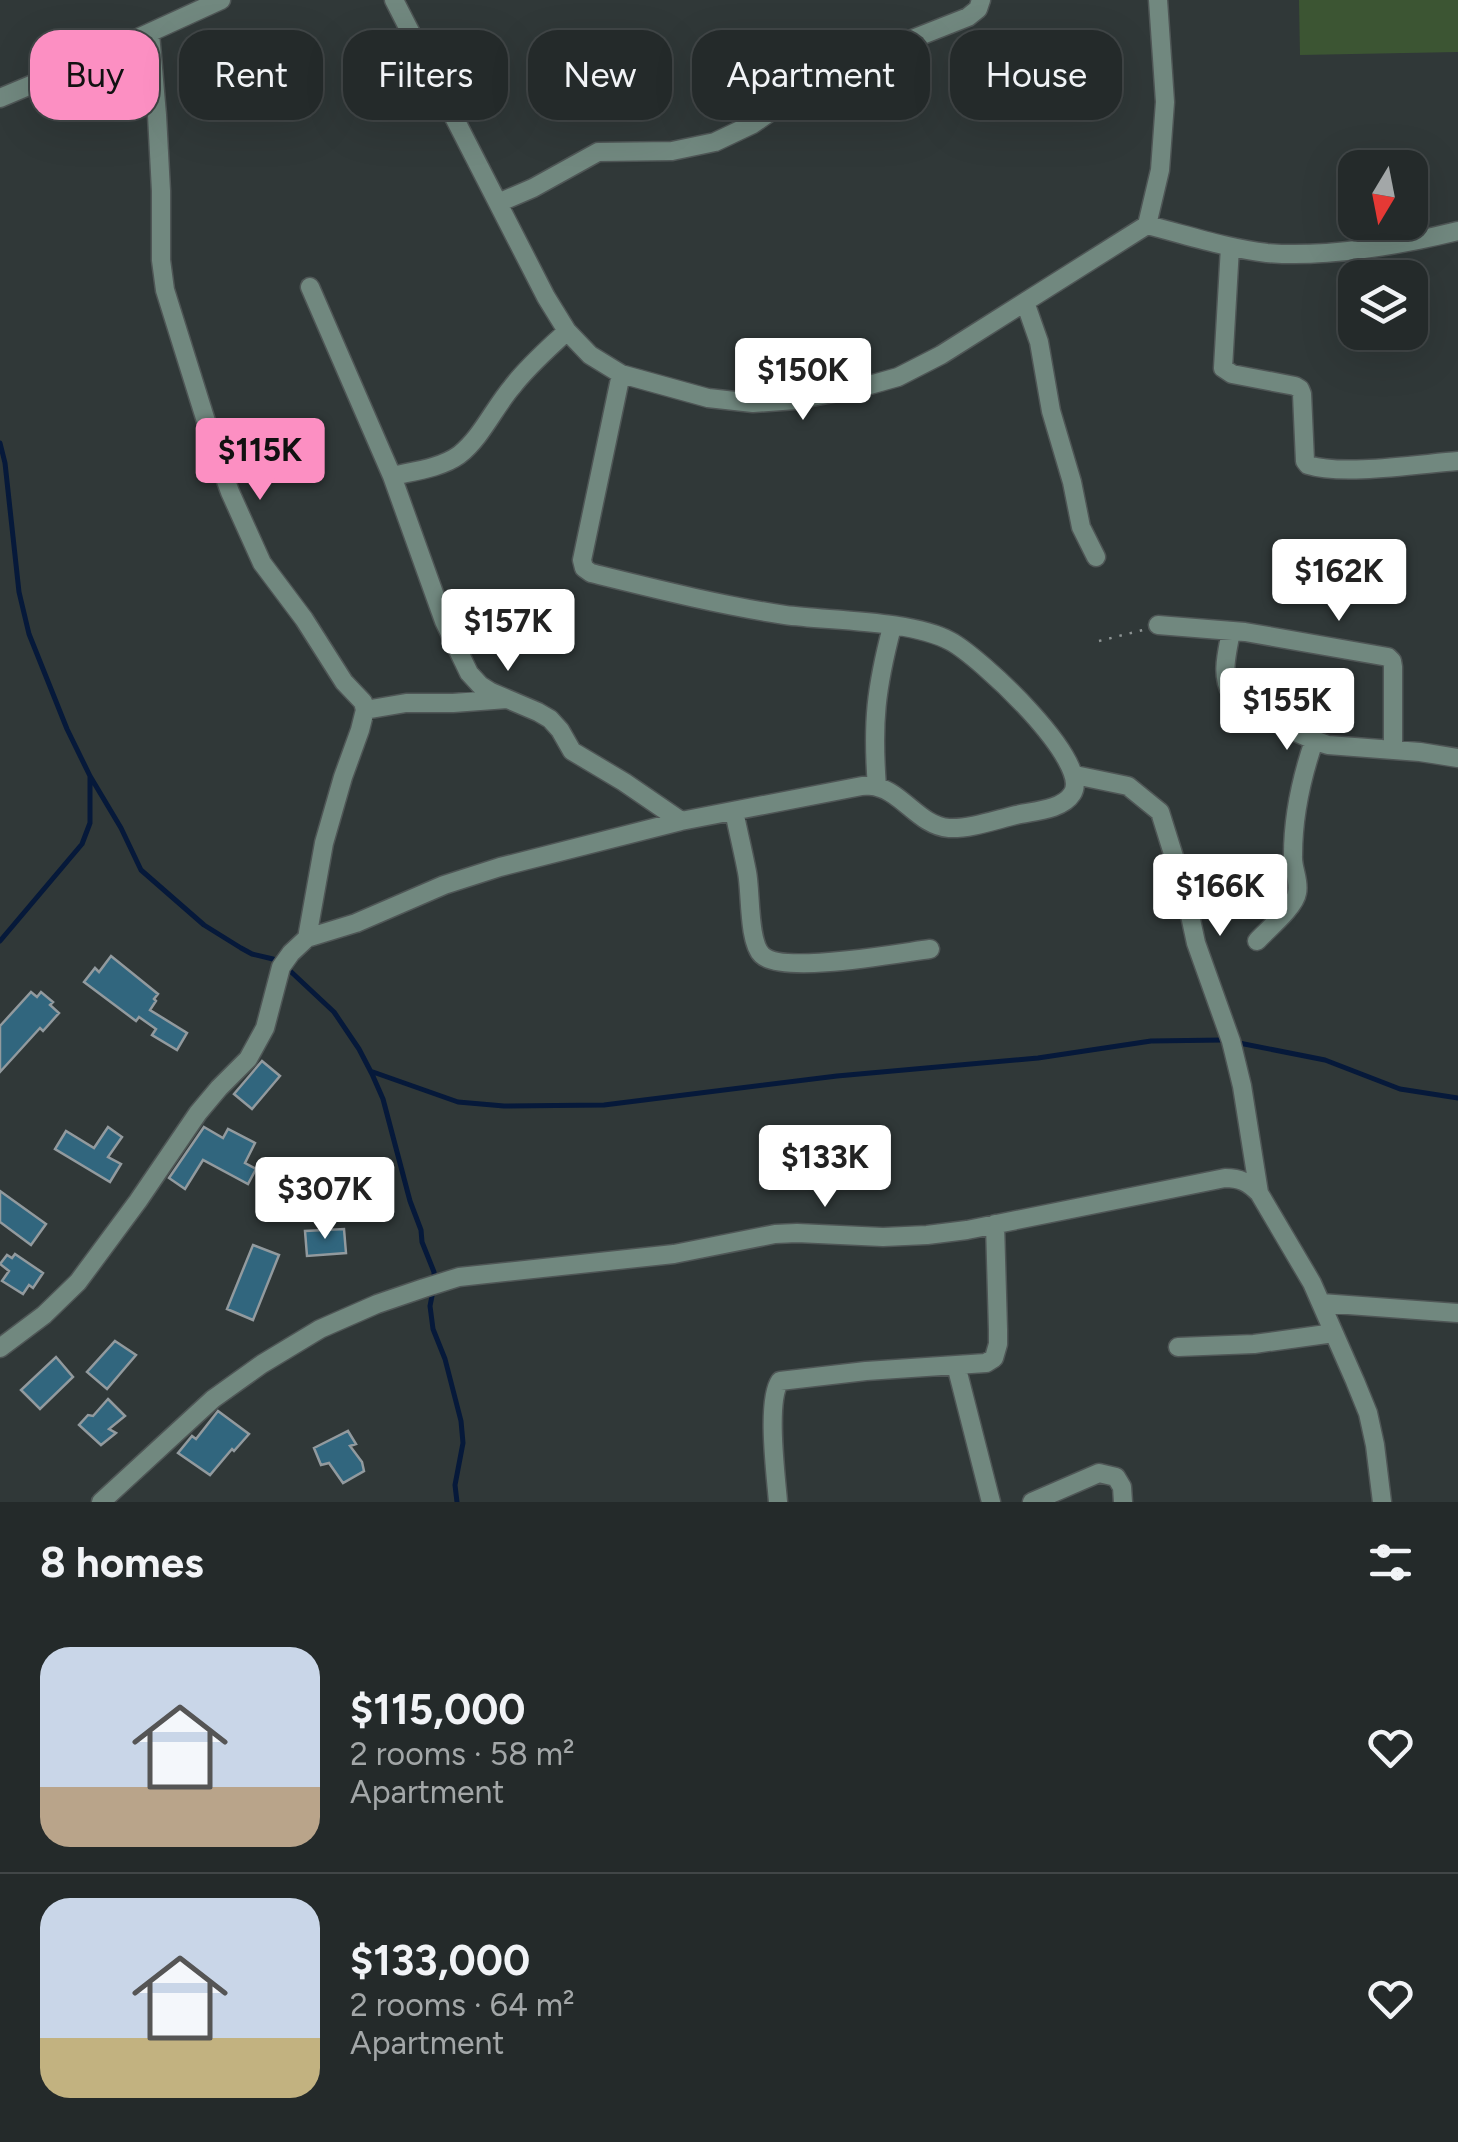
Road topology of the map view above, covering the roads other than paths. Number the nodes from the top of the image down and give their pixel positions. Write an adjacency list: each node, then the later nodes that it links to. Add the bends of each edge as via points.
1 (221, 0): 5 (street)
2 (394, 0): 9 (street)
3 (981, 0): 9 (street, via 968,17 832,73 716,142 598,152)
4 (1158, 0): 10 (street, via 1165,102)
5 (156, 30)
6 (30, 85): 7 (street)
7 (0, 98)
8 (158, 120): 24 (street, via 165,290 215,450 262,564)
9 (498, 203): 15 (street)
10 (1147, 225): 12 (street); 14 (street)
11 (1458, 230): 12 (street, via 1295,254)
12 (1230, 247): 17 (street, via 1223,368 1300,389 1308,465)
13 (310, 287): 18 (street)
14 (1025, 302): 16 (street, via 898,377 796,400 708,398); 19 (street, via 1081,527)
15 (567, 332): 16 (street); 18 (street, via 512,386 462,453)
16 (620, 374): 21 (street, via 584,568 707,602)
17 (1458, 462)
18 (392, 476): 23 (street, via 469,673)
19 (1096, 557)
20 (1158, 625): 22 (street)
21 (892, 627): 28 (street, via 949,640 980,662 1035,718); 29 (street, via 874,717)
22 (1230, 631): 25 (street, via 1224,674 1231,694); 26 (street, via 1388,658 1394,667)
23 (507, 699): 24 (street); 31 (street, via 550,720 572,752)
24 (364, 710): 32 (street, via 324,843)
25 (1314, 740): 26 (street); 33 (street, via 1294,822 1296,899)
26 (1393, 749): 27 (street)
27 (1458, 758)
28 (1075, 775): 29 (street, via 1073,794 1055,806 949,828); 35 (street, via 1128,786 1160,812 1231,1041)
29 (877, 786): 30 (street)
30 (734, 811): 31 (street); 34 (street, via 762,956 798,965)
31 (681, 821): 32 (street, via 500,867)
32 (306, 938): 41 (street, via 281,967 265,1028 248,1059 198,1113 78,1282)
33 (1258, 941)
34 (930, 949)
35 (1259, 1193): 36 (street, via 1238,1178 1225,1178); 37 (street)
36 (995, 1224): 42 (street, via 996,1352 986,1363); 43 (street, via 912,1236 775,1234 674,1254 434,1284 320,1329 262,1364 212,1399)
37 (1321, 1303): 38 (street); 39 (street)
38 (1458, 1314)
39 (1334, 1333): 40 (street); 48 (street, via 1368,1414)
40 (1178, 1346)
41 (0, 1348)
42 (956, 1365): 44 (street, via 780,1381 774,1402); 45 (street)
43 (101, 1502)
44 (778, 1502)
45 (991, 1502)
46 (1032, 1502): 47 (street, via 1108,1474 1122,1487)
47 (1123, 1502)
48 (1382, 1502)

